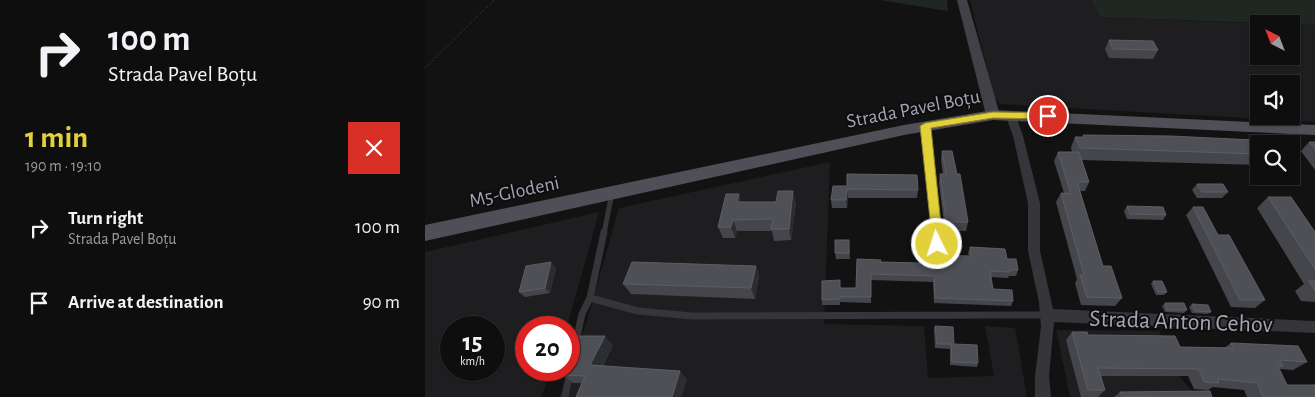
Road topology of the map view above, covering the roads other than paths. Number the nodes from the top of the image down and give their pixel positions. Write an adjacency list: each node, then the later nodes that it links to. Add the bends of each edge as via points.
1 (960, 0): 3 (street)
2 (1010, 114): 3 (main road, Strada Pavel Boțu); 5 (main road, Strada Pavel Boțu); 10 (street, via 1034,204 1034,251)
3 (993, 115): 4 (main road, Strada Pavel Boțu)
4 (925, 126): 6 (main road, Strada Pavel Boțu); 8 (lane, via 938,241 933,247)
5 (1315, 130)
6 (613, 192): 7 (main road, M5-Glodeni); 9 (lane)
7 (425, 233)
8 (918, 248)
9 (590, 298): 10 (lane, via 607,305 651,313 731,316); 11 (lane)
10 (1047, 315): 12 (street, Strada Anton Cehov); 15 (street)
11 (580, 323)
12 (1315, 326)
13 (568, 381): 14 (lane)
14 (565, 397)
15 (1043, 397)

